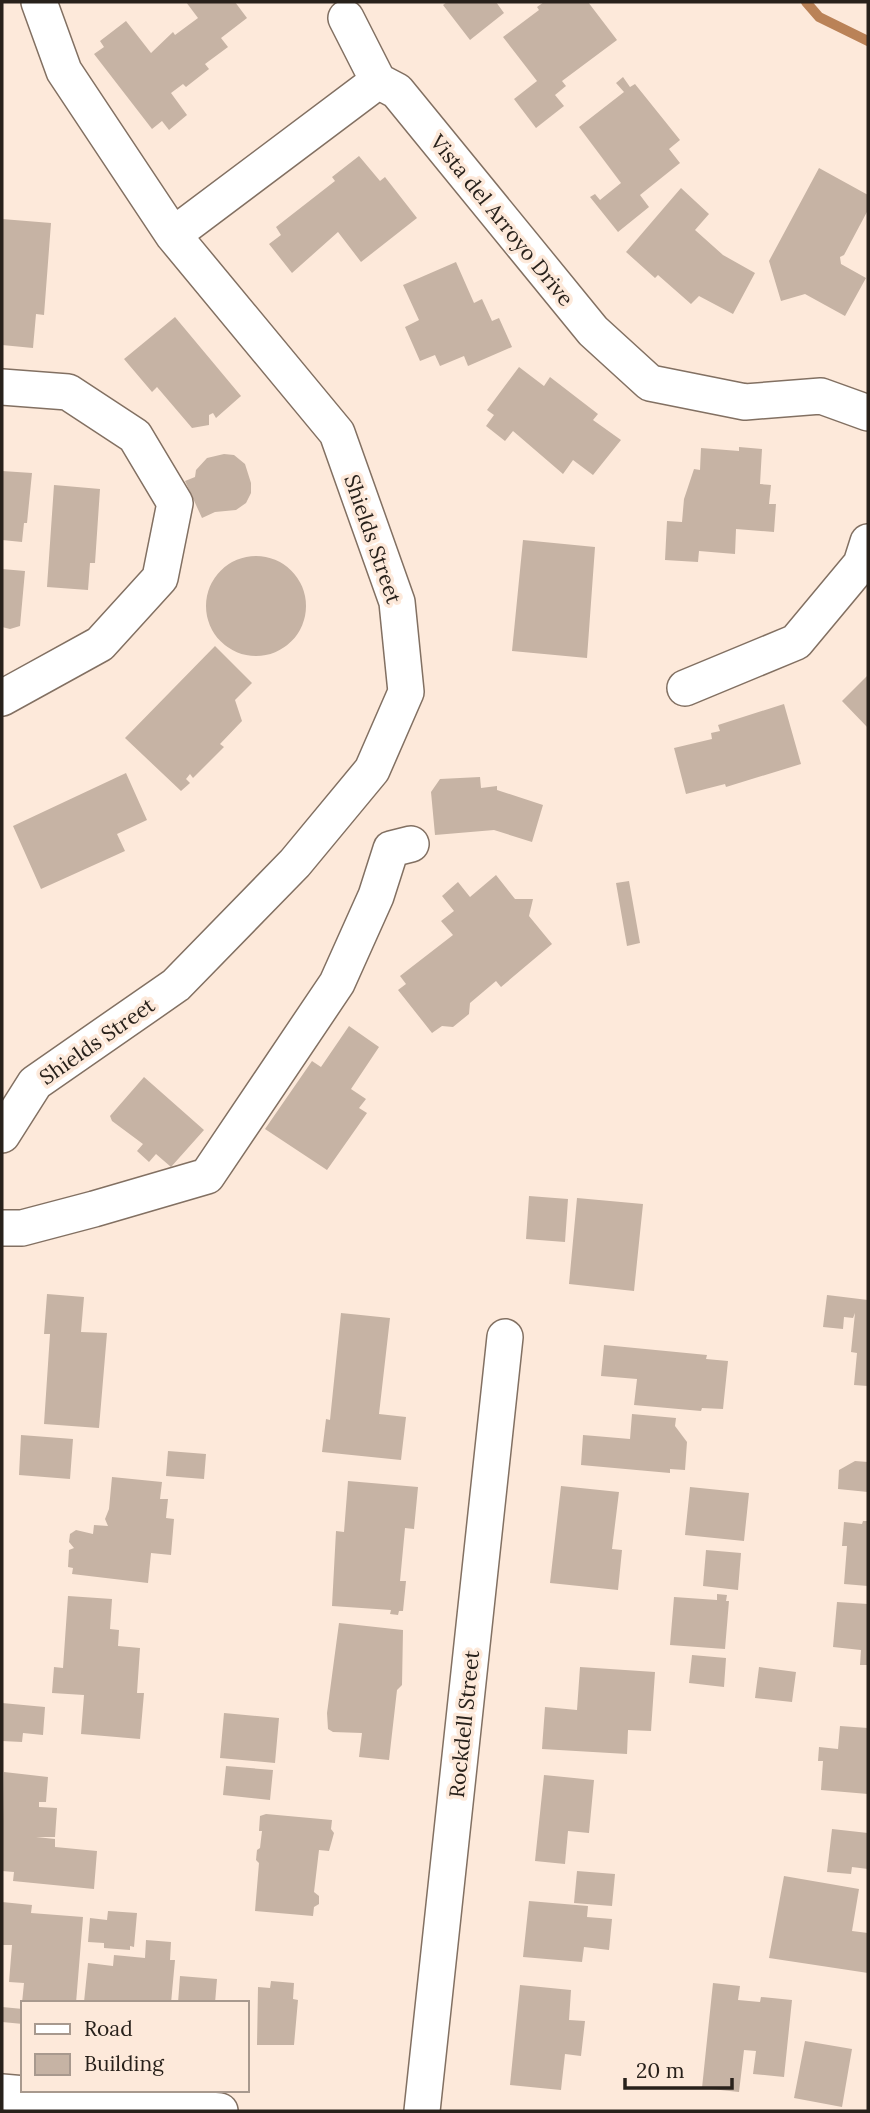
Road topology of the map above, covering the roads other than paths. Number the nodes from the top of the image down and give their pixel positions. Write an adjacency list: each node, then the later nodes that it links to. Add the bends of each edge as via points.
1 (39, 2): 4 (street, Shields Street, via 64,71)
2 (346, 18): 3 (street)
3 (378, 81): 4 (street); 6 (street, Vista del Arroyo Drive, via 397,91 593,331 650,383 745,402 821,396)
4 (173, 235): 11 (street, Shields Street, via 337,433 397,602 407,692 372,770 295,863 176,985 35,1083)
5 (2, 387): 9 (street, via 68,392 135,436 175,503 160,578 100,644)
6 (868, 413)
7 (868, 542): 8 (street, via 861,564 796,642)
8 (685, 688)
9 (2, 698)
10 (411, 844): 12 (street, via 391,849 376,896 337,983 207,1176 82,1213 22,1228)
11 (2, 1135)
12 (2, 1228)
13 (505, 1337): 17 (street, Rockdell Street)
14 (2, 2092): 15 (street)
15 (105, 2106): 16 (street)
16 (220, 2111)
17 (422, 2111)

